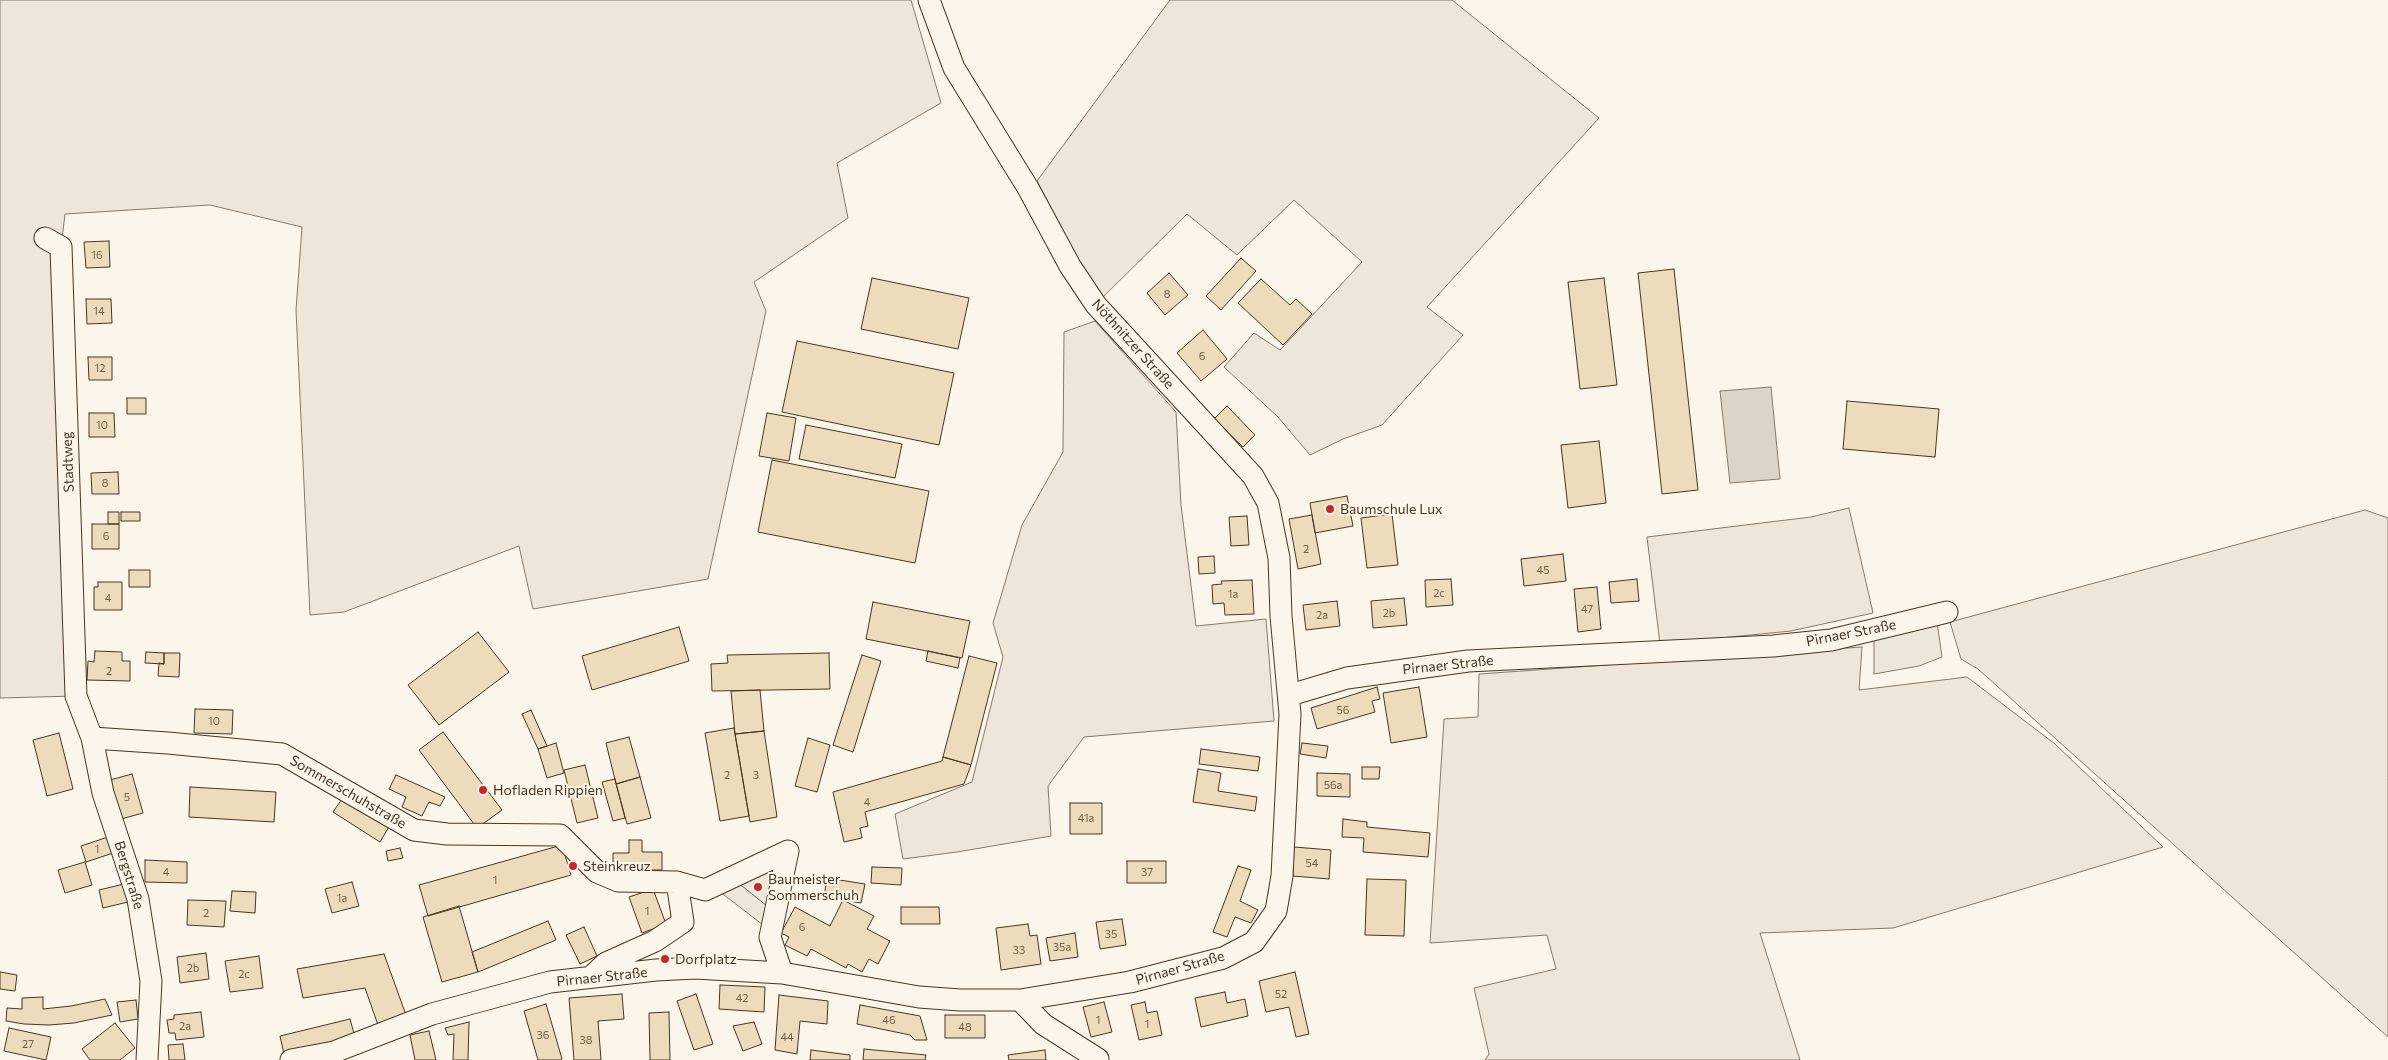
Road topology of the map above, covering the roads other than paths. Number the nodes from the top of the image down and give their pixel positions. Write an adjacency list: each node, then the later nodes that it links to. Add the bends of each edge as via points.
1 (929, 0): 4 (street, Nöthnitzer Straße, via 954,68 1028,188 1080,282 1096,305 1253,476 1268,502 1279,558 1281,616)
2 (45, 238): 5 (street, Stadtweg, via 61,247)
3 (1947, 612): 4 (street, Pirnaer Straße, via 1831,640 1773,646 1468,661 1347,678)
4 (1290, 695): 10 (street, Pirnaer Straße, via 1282,876 1276,911 1254,942 1223,958 1130,982)
5 (76, 696): 6 (street, Bergstraße)
6 (92, 738): 7 (street, Sommerschuhstraße, via 282,754 414,830 446,834 560,835 597,872 618,881); 12 (street, Bergstraße, via 103,793 138,899 151,981)
7 (677, 882): 8 (street, via 705,890 788,851 770,937); 9 (street, via 683,922 655,941 606,963)
8 (782, 973): 9 (street, Pirnaer Straße, via 695,968); 10 (street, Pirnaer Straße, via 919,997)
9 (592, 976): 13 (street, Pirnaer Straße, via 550,982 432,1014 334,1052)
10 (1020, 1000): 11 (street, via 1043,1024)
11 (1098, 1059)
12 (147, 1060)
13 (291, 1060)

